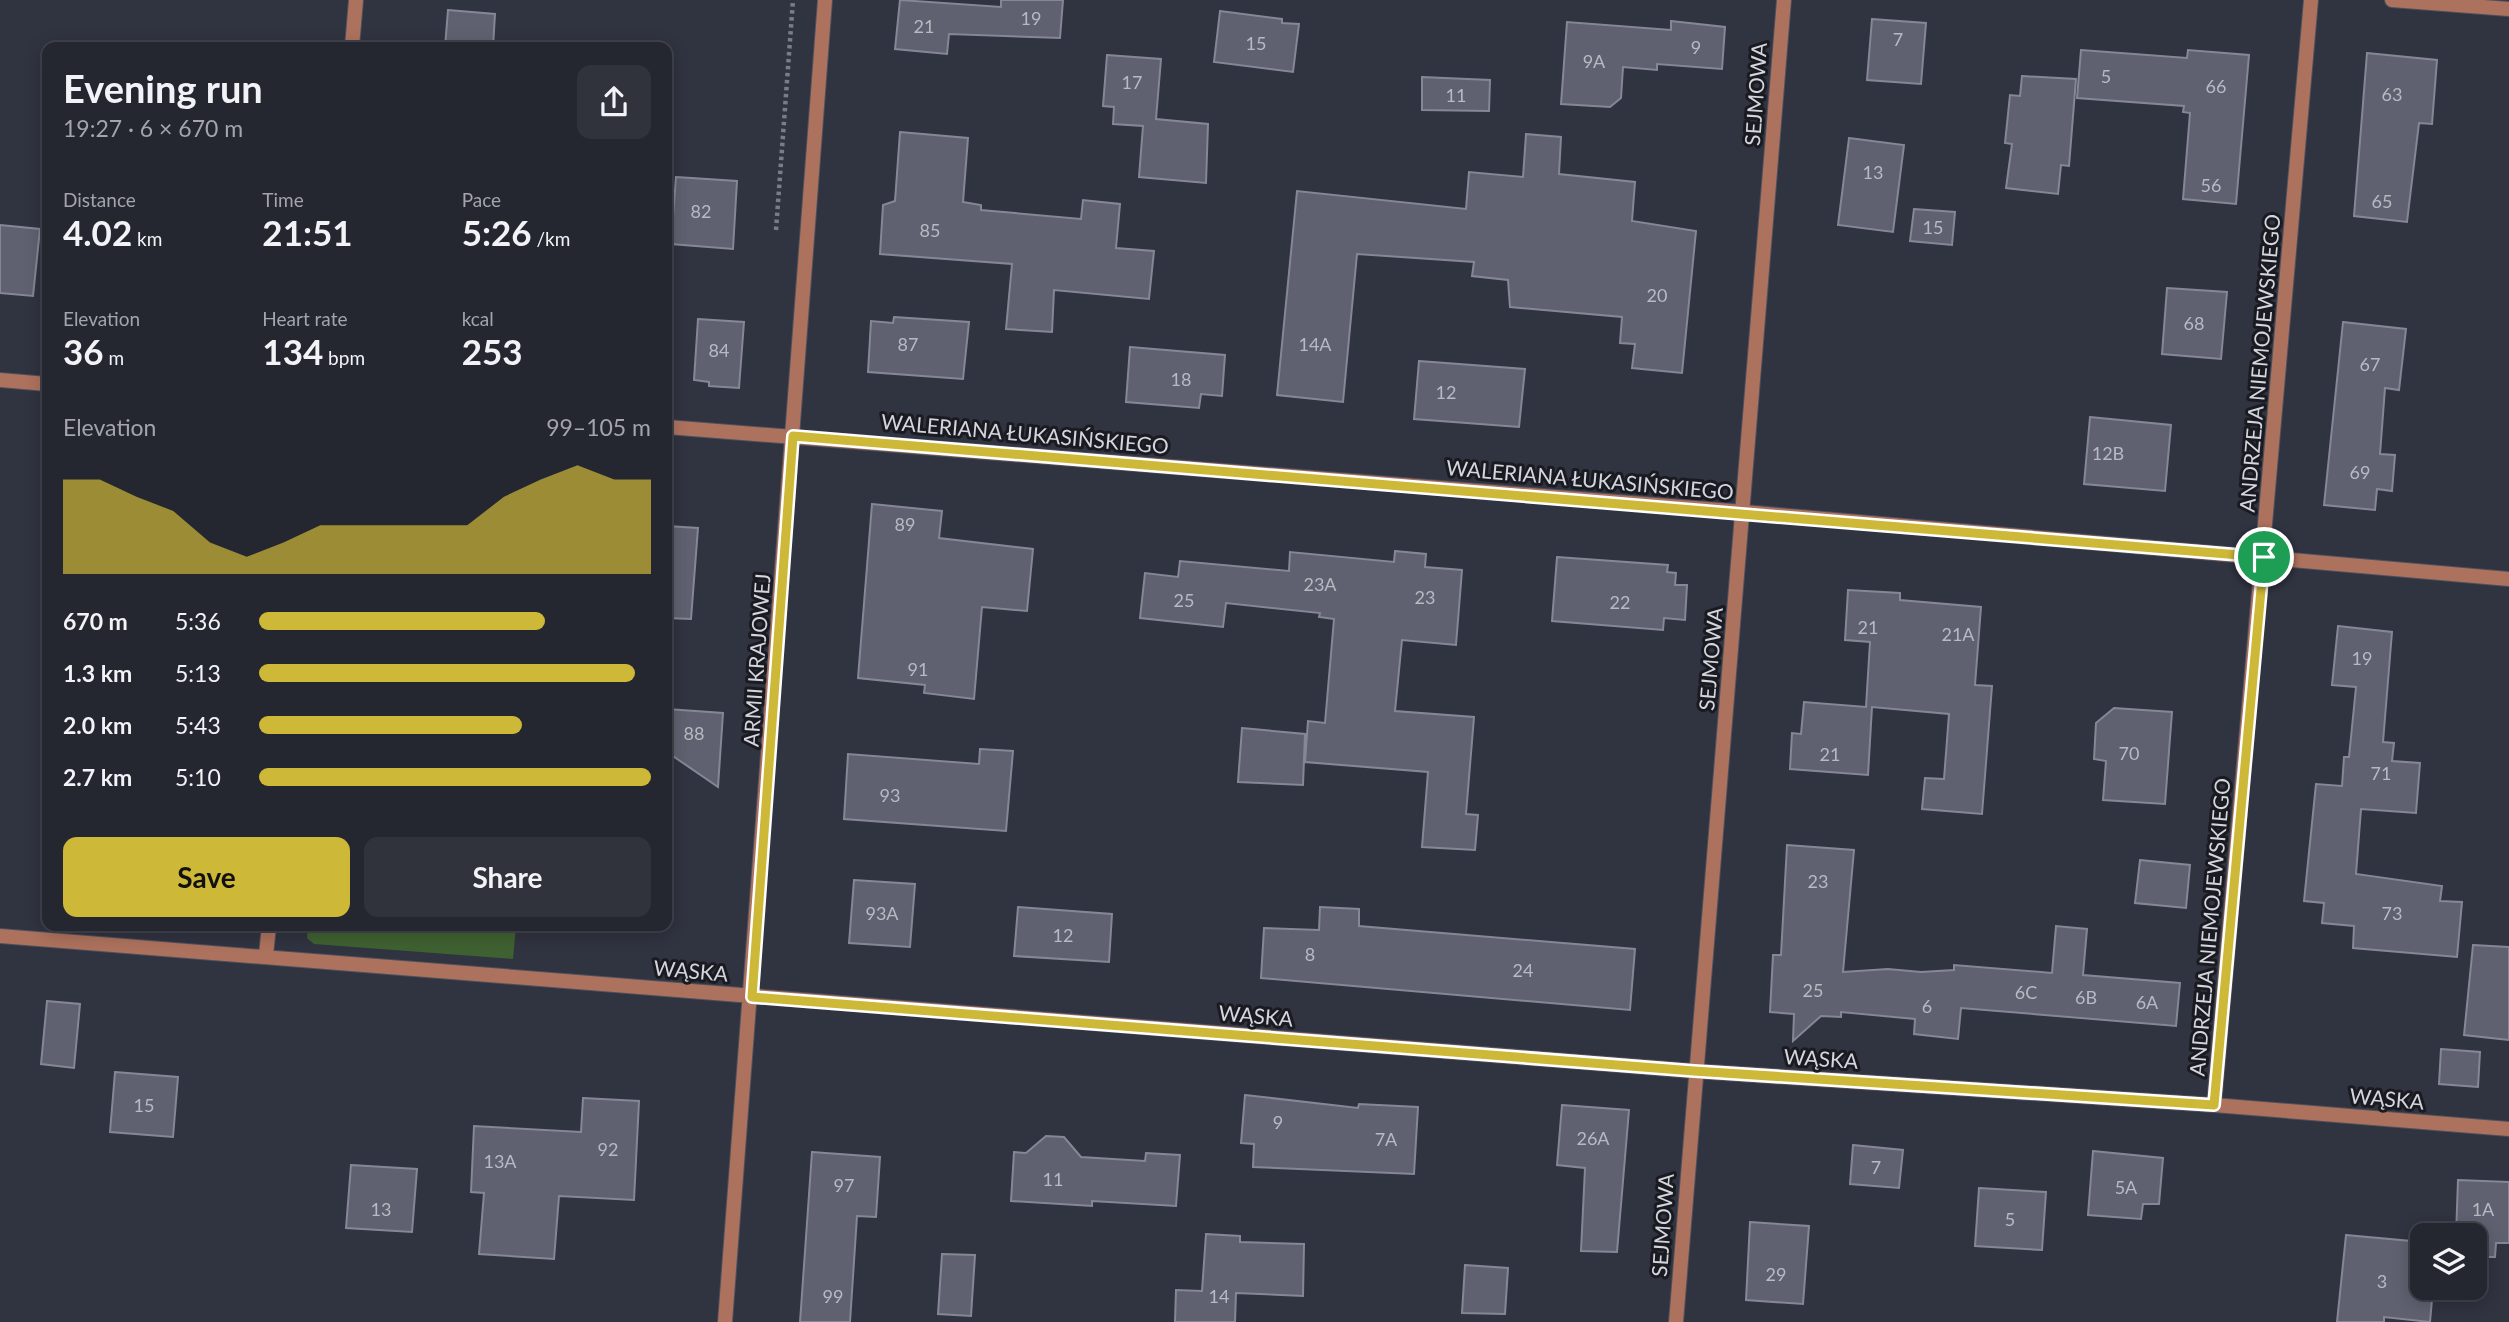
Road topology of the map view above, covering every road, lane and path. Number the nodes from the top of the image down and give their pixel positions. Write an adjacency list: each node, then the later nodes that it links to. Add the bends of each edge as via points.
1 (356, 0): 8 (street)
2 (793, 0): 9 (path)
3 (825, 0): 13 (street, ARMII KRAJOWEJ)
4 (1784, 0): 14 (street, SEJMOWA)
5 (2311, 0): 15 (street, ANDRZEJA NIEMOJEWSKIEGO)
6 (2392, 0): 7 (street)
7 (2509, 9)
8 (352, 42)
9 (776, 231)
10 (0, 380): 11 (street)
11 (42, 384)
12 (672, 427): 13 (street, WALERIANA ŁUKASIŃSKIEGO)
13 (793, 436): 14 (street, WALERIANA ŁUKASIŃSKIEGO); 20 (street, ARMII KRAJOWEJ)
14 (1744, 512): 15 (street, WALERIANA ŁUKASIŃSKIEGO); 21 (street, SEJMOWA)
15 (2264, 557): 16 (street, WALERIANA ŁUKASIŃSKIEGO); 22 (street, ANDRZEJA NIEMOJEWSKIEGO)
16 (2509, 579)
17 (268, 931): 19 (street)
18 (0, 936): 19 (street, WĄSKA)
19 (266, 955): 20 (street, WĄSKA)
20 (752, 997): 21 (street, WĄSKA); 24 (street, ARMII KRAJOWEJ)
21 (1694, 1071): 22 (street, WĄSKA); 25 (street, SEJMOWA)
22 (2214, 1105): 23 (street, WĄSKA)
23 (2509, 1129)
24 (725, 1322)
25 (1676, 1322)

